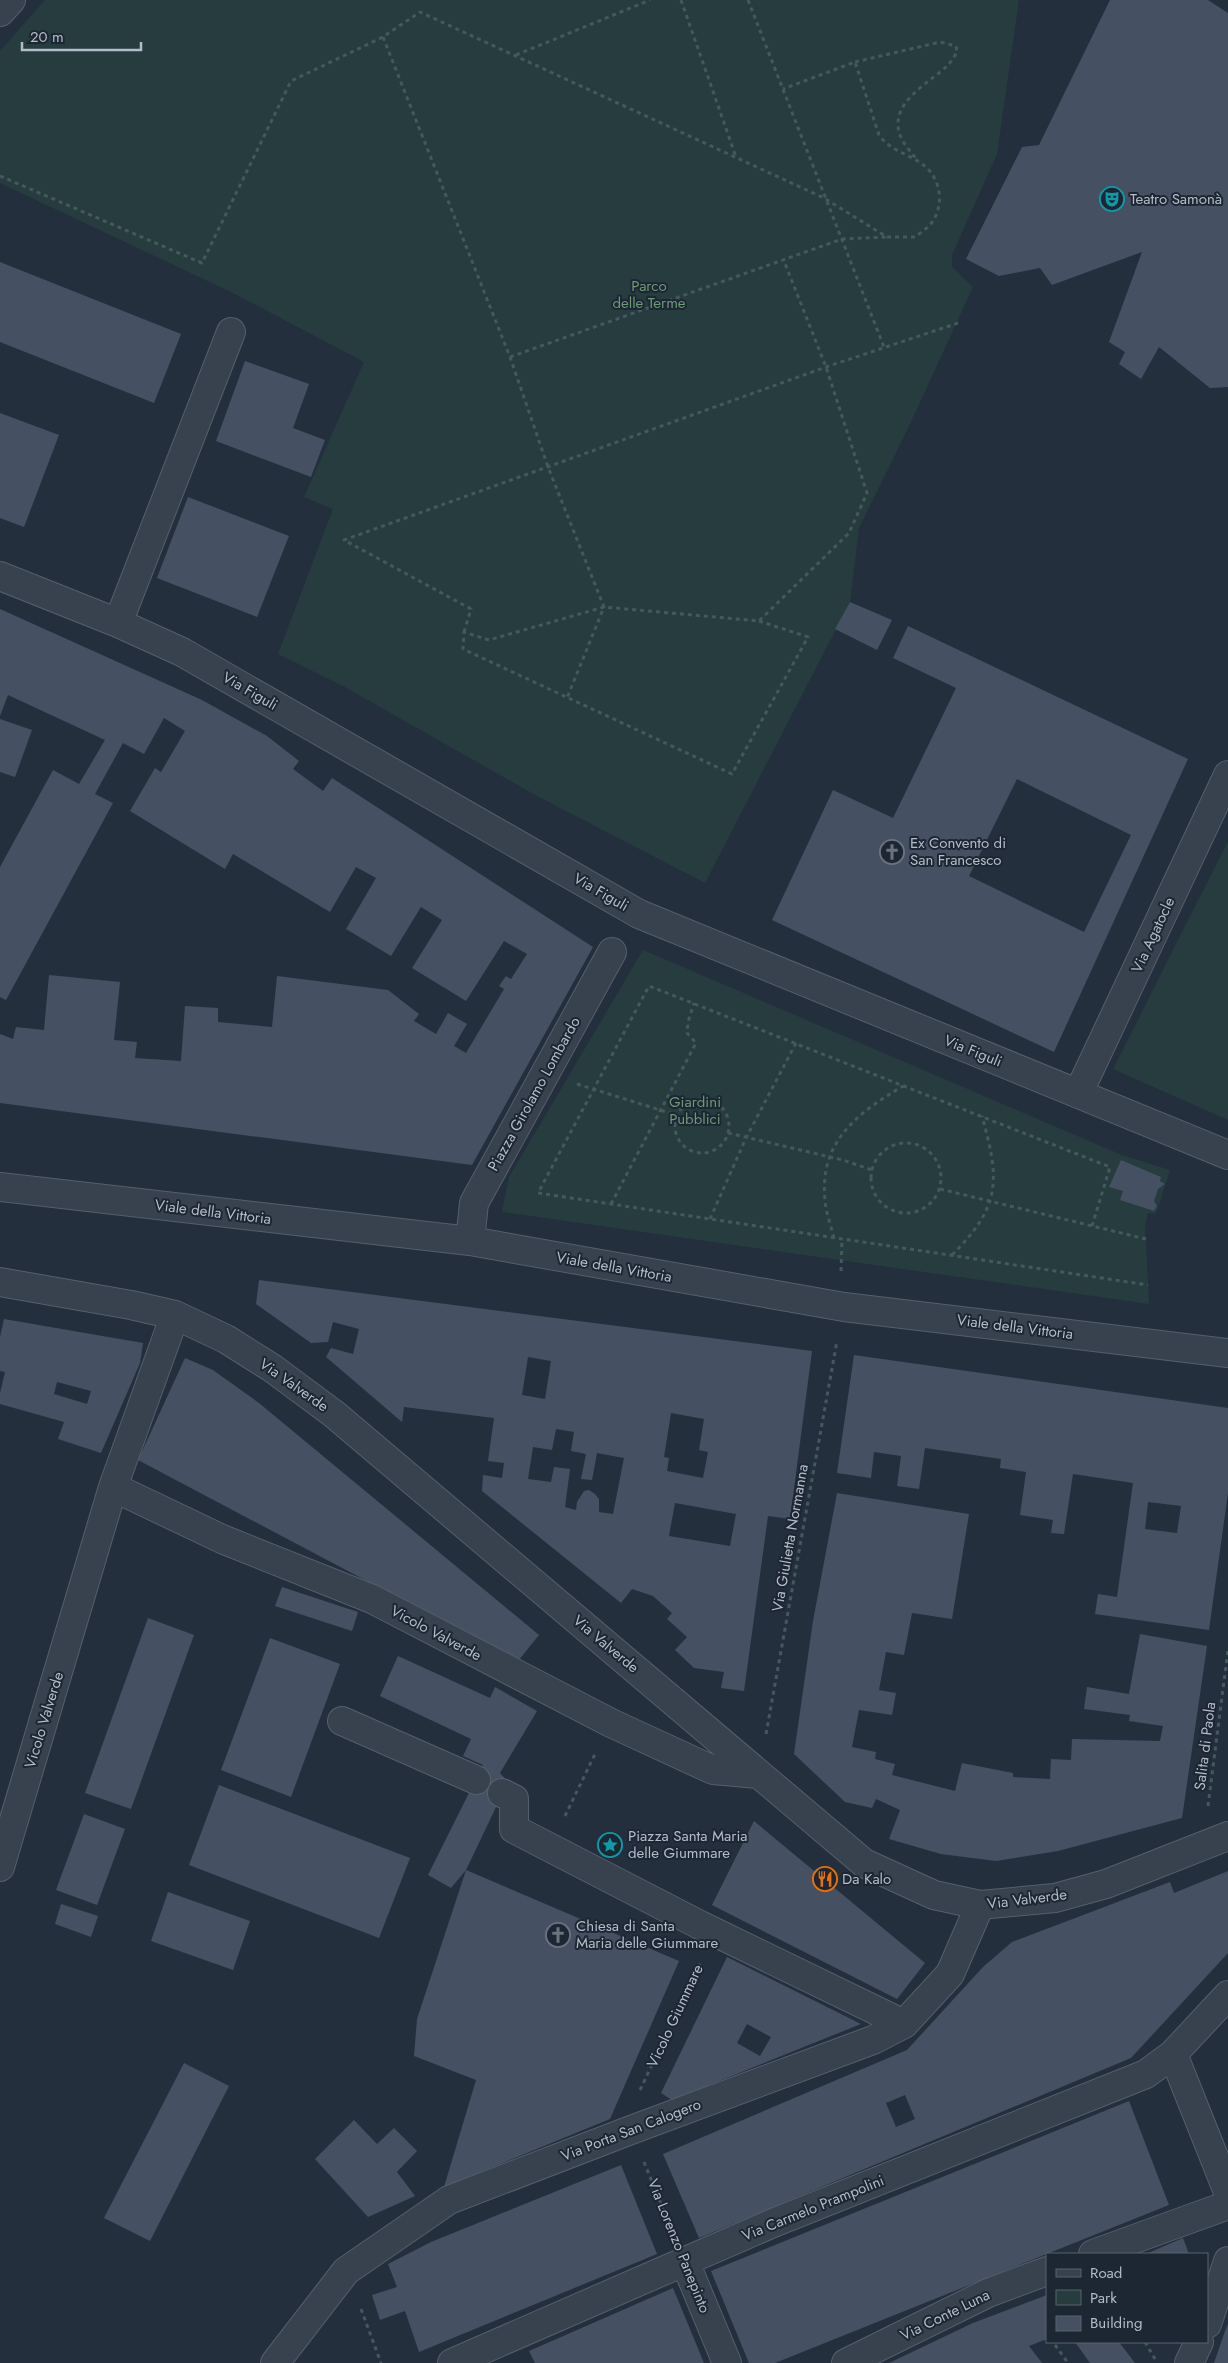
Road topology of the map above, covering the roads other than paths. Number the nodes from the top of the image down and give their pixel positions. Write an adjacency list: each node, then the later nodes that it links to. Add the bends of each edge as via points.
1 (11, 0): 2 (street)
2 (0, 12)
3 (231, 332): 5 (street)
4 (0, 576): 5 (street, Via Figuli)
5 (118, 623): 8 (street, Via Figuli, via 190,657 639,914)
6 (1228, 775): 8 (street, Via Agatocle)
7 (612, 952): 11 (street, Piazza Girolamo Lombardo, via 474,1203)
8 (1078, 1094): 9 (street, Via Figuli)
9 (1228, 1155)
10 (0, 1187): 11 (street, Viale della Vittoria)
11 (470, 1241): 14 (street, Viale della Vittoria, via 844,1307)
12 (0, 1282): 13 (street, Via Valverde)
13 (175, 1315): 15 (street, Vicolo Valverde); 17 (street, Via Valverde, via 226,1339 334,1414)
14 (1228, 1353)
15 (113, 1487): 17 (street, Vicolo Valverde, via 222,1539 372,1599 577,1706 713,1770); 21 (street, Vicolo Valverde)
16 (342, 1721): 18 (street)
17 (758, 1774): 22 (street, Via Valverde, via 864,1863 934,1894)
18 (476, 1780)
19 (502, 1793): 24 (street, via 514,1799 514,1829)
20 (1216, 1840): 22 (street, Via Valverde, via 1106,1884 1055,1898)
21 (0, 1867)
22 (980, 1905): 24 (street, Via Porta San Calogero, via 950,1974)
23 (1228, 1995): 25 (street, Via Carmelo Prampolini)
24 (904, 2024): 34 (street, Via Porta San Calogero, via 872,2040 449,2200 346,2270)
25 (1173, 2054): 26 (street); 30 (street, Via Carmelo Prampolini, via 1146,2074 773,2223)
26 (1228, 2192)
27 (1228, 2204): 28 (street)
28 (1096, 2253)
29 (1228, 2261): 32 (street)
30 (685, 2262): 35 (street, Via Carmelo Prampolini); 36 (street, Via Lorenzo Panepinto)
31 (1046, 2272): 37 (street, Via Conte Luna, via 988,2293)
32 (1208, 2318)
33 (1198, 2343): 38 (street)
34 (275, 2363)
35 (452, 2363)
36 (727, 2363)
37 (846, 2363)
38 (1189, 2363)

